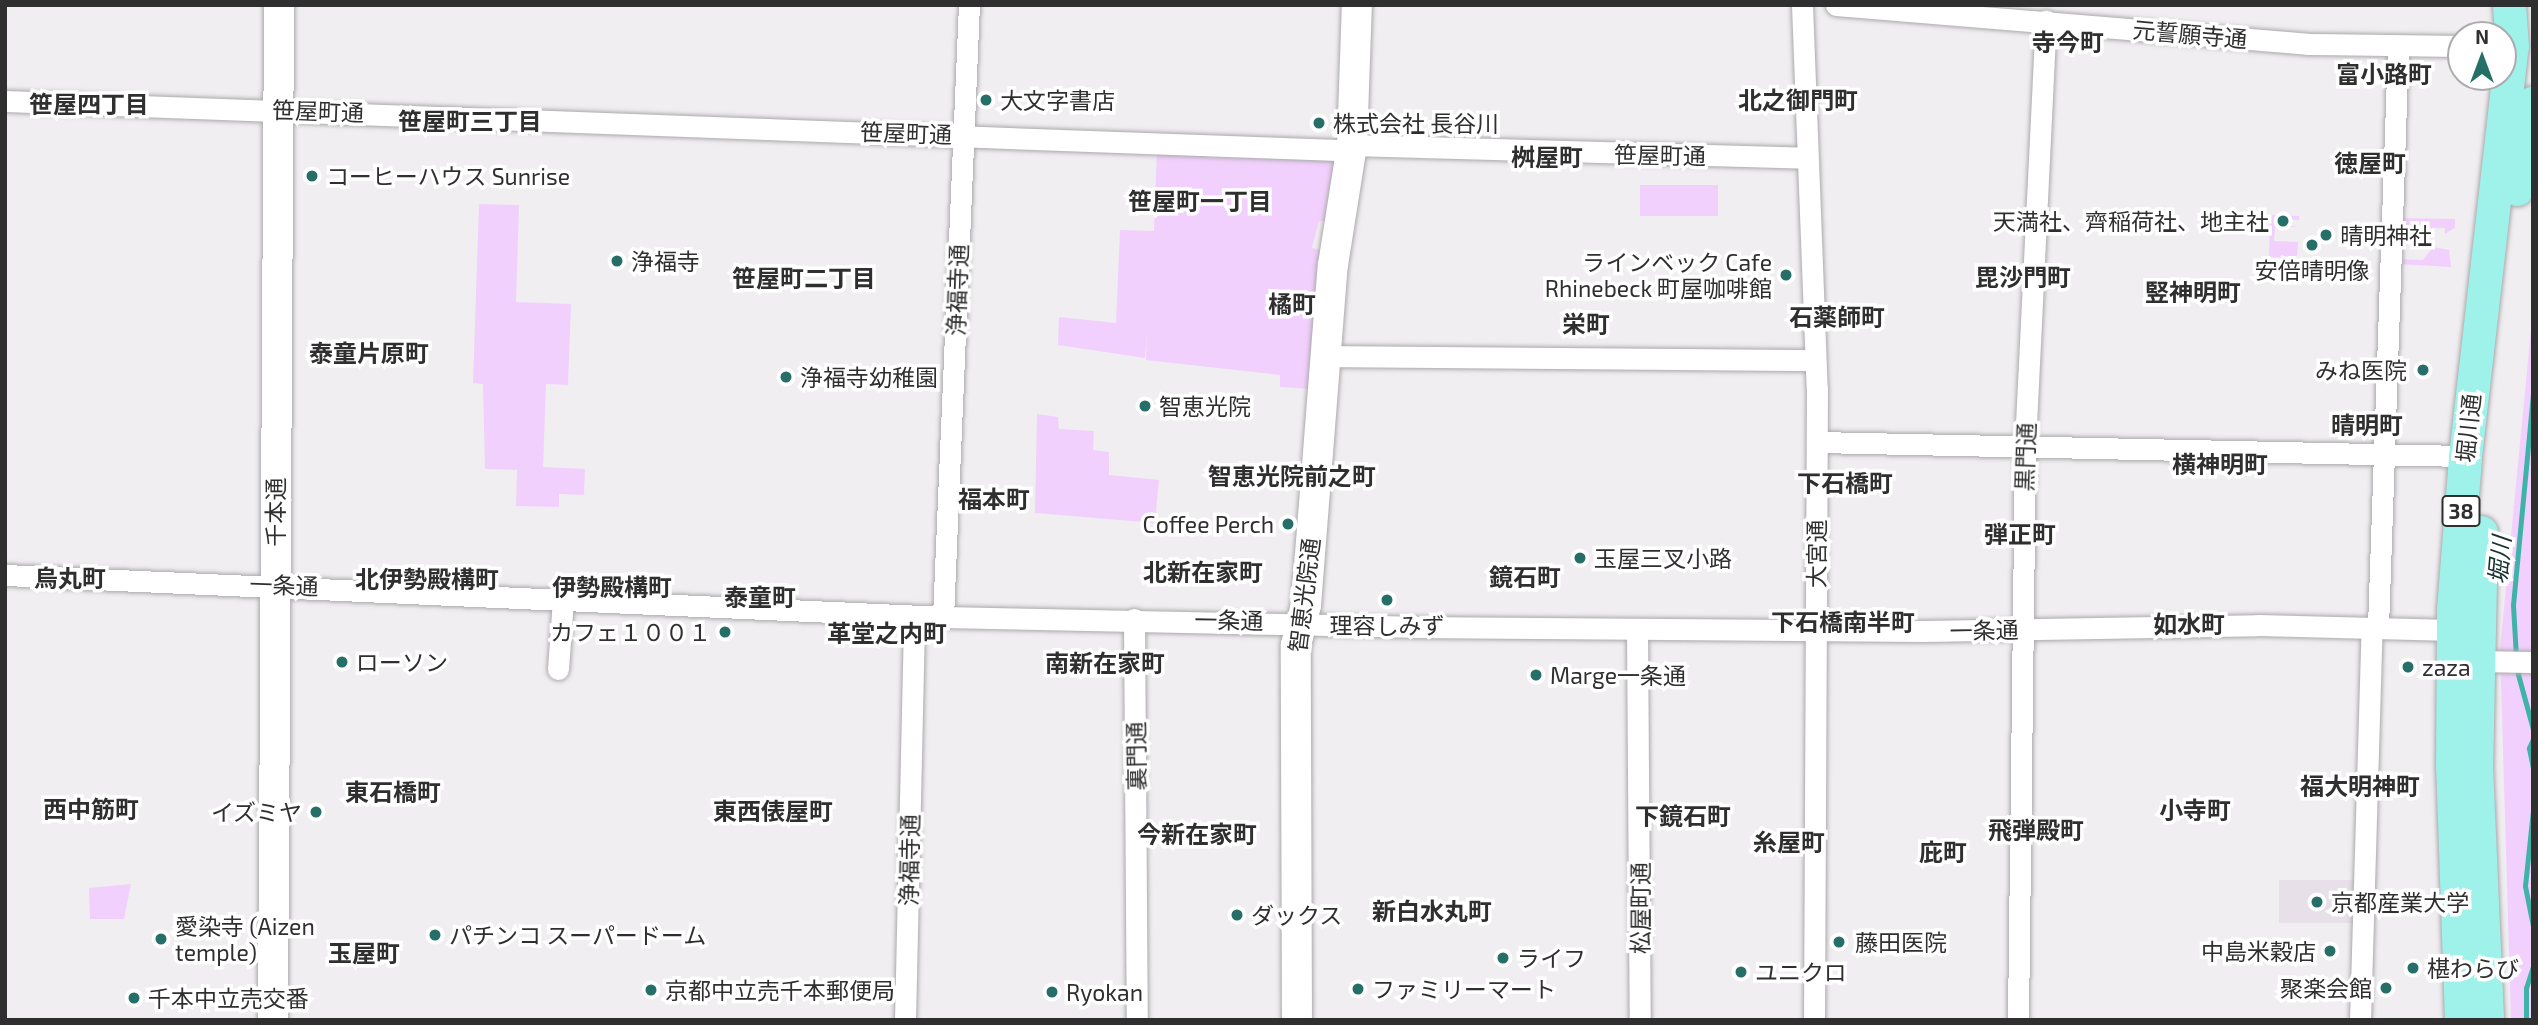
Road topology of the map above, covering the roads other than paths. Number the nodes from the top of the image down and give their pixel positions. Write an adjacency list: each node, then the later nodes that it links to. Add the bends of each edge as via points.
1 (279, 5): 12 (street, 千本通)
2 (969, 5): 13 (street, 浄福寺通)
3 (1357, 5): 14 (street, 智恵光院通)
4 (1802, 5): 15 (street, 大宮通)
5 (1836, 5): 6 (street, 元誓願寺通)
6 (2046, 21): 7 (street, 元誓願寺通, via 2211,37); 19 (street, 黒門通)
7 (2398, 46): 8 (street, 元誓願寺通); 20 (street)
8 (2447, 46)
9 (2510, 91): 21 (main road, 堀川通 / 38)
10 (5, 100): 12 (street, 笹屋町通)
11 (2533, 102): 34 (main road, 堀川通 / 38, via 2522,152 2488,419)
12 (279, 109): 13 (street, 笹屋町通); 23 (street, 千本通)
13 (962, 135): 14 (street, 笹屋町通, via 1338,150); 26 (street, 浄福寺通)
14 (1352, 145): 15 (street, 笹屋町通); 16 (street, 智恵光院通, via 1333,265)
15 (1805, 158): 17 (street, 大宮通)
16 (1327, 356): 17 (street); 28 (street, 智恵光院通)
17 (1815, 360): 18 (street, 大宮通)
18 (1816, 442): 19 (street); 31 (street, 大宮通)
19 (2025, 445): 20 (street); 32 (street, 黒門通)
20 (2384, 453): 21 (street); 29 (street)
21 (2465, 456): 33 (main road, 堀川通 / 38)
22 (5, 575): 23 (street, 一条通)
23 (275, 584): 24 (street, 一条通); 37 (street, 千本通)
24 (563, 600): 25 (street, 一条通); 36 (street)
25 (914, 616): 26 (street, 一条通); 38 (street, 浄福寺通)
26 (943, 617): 27 (street, 一条通)
27 (1134, 619): 28 (street, 一条通); 39 (street, 裏門通)
28 (1301, 621): 30 (street, 一条通); 40 (street, 智恵光院通, via 1296,645)
29 (2375, 627): 32 (street, 一条通); 33 (street, 一条通); 44 (street)
30 (1637, 629): 31 (street, 一条通); 41 (street, 松屋町通)
31 (1816, 629): 32 (street, 一条通); 42 (street, 大宮通)
32 (2021, 629): 43 (street, 黒門通)
33 (2453, 630): 45 (main road, 堀川通 / 38)
34 (2488, 661): 35 (street); 46 (main road, 堀川通 / 38)
35 (2533, 662)
36 (558, 669)
37 (273, 1020)
38 (905, 1020)
39 (1137, 1020)
40 (1297, 1020)
41 (1640, 1020)
42 (1814, 1020)
43 (2018, 1020)
44 (2360, 1020)
45 (2461, 1020)
46 (2487, 1020)

